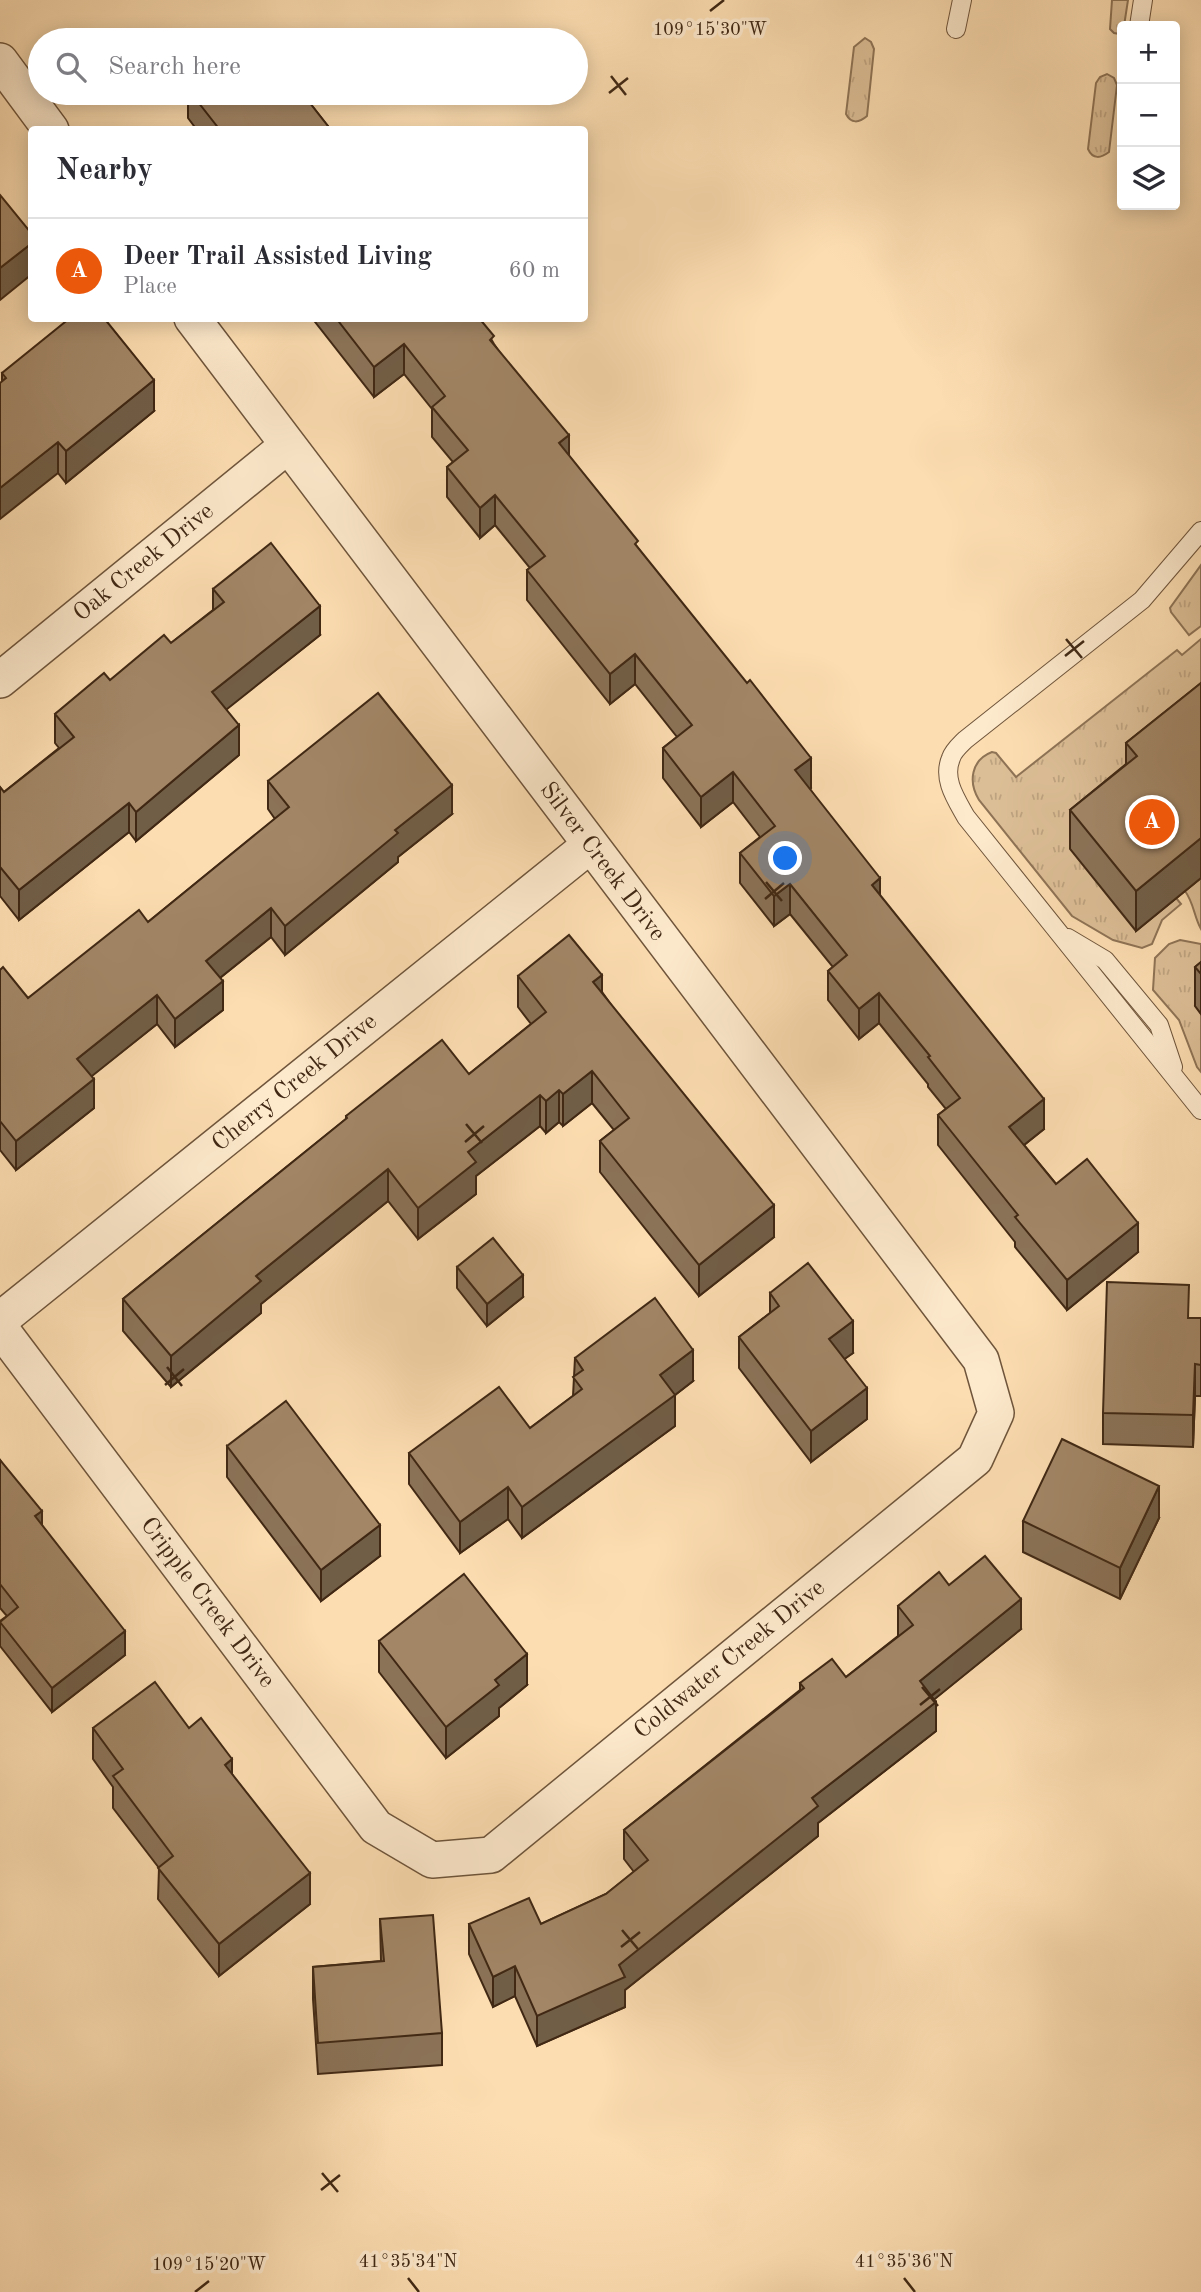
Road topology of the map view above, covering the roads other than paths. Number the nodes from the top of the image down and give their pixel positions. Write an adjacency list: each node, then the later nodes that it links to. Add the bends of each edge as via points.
1 (962, 0): 4 (lane)
2 (1143, 0): 3 (lane)
3 (1140, 21)
4 (956, 29)
5 (0, 61): 6 (street)
6 (28, 99)
7 (33, 105): 8 (street)
8 (48, 126)
9 (195, 322): 10 (street, Silver Creek Drive)
10 (287, 446): 12 (street, Oak Creek Drive); 13 (street, Silver Creek Drive)
11 (1201, 531): 14 (lane, via 1142,600 965,740 951,757 947,775 966,817)
12 (0, 680)
13 (589, 846): 15 (street, Cherry Creek Drive); 17 (street, Silver Creek Drive, via 981,1360)
14 (1201, 1110)
15 (0, 1320)
16 (0, 1328): 18 (street, Cripple Creek Drive, via 376,1827)
17 (996, 1413): 18 (street, Coldwater Creek Drive, via 975,1459 491,1855)
18 (432, 1860)

